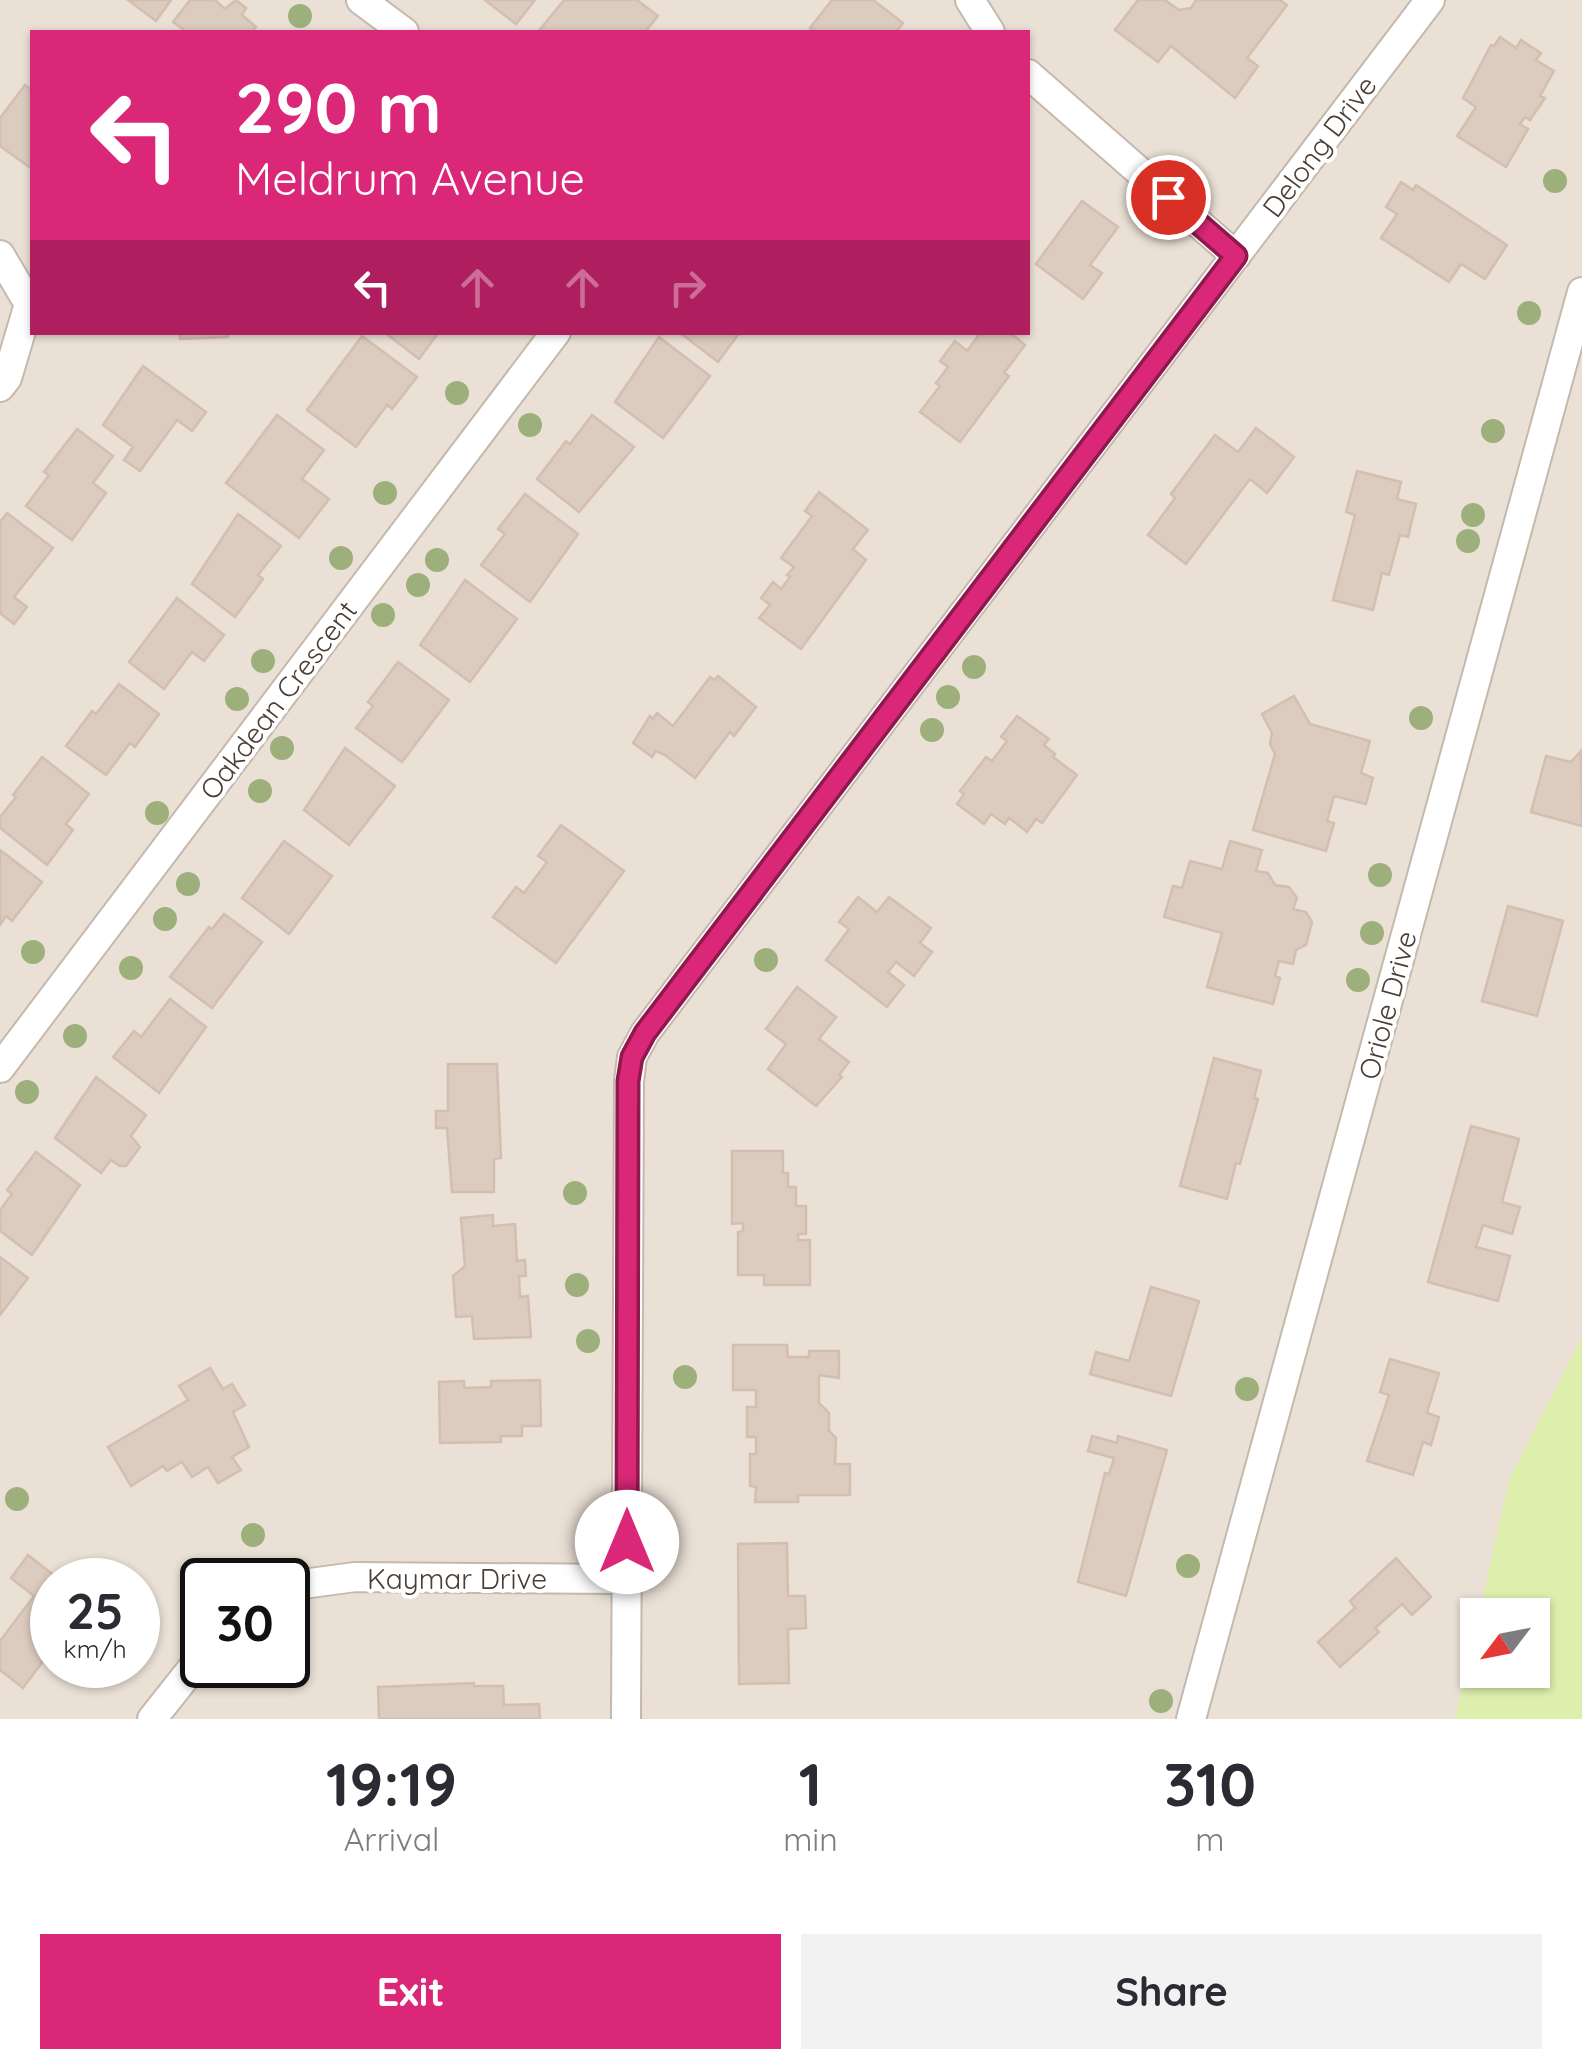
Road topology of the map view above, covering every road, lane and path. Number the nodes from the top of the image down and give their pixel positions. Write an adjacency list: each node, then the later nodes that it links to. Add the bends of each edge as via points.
1 (361, 0): 4 (street)
2 (970, 0): 5 (street)
3 (1430, 0): 8 (street, Delong Drive)
4 (401, 30)
5 (989, 30)
6 (1030, 76): 8 (street)
7 (0, 255): 11 (street, via 29,304)
8 (1236, 256): 13 (street, Delong Drive, via 632,1057)
9 (1582, 292): 18 (street, Oriole Drive)
10 (554, 335): 12 (street, Oakdean Crescent)
11 (0, 388)
12 (0, 1068)
13 (627, 1579): 14 (street, Kaymar Drive, via 355,1577); 17 (street, Delong Drive)
14 (310, 1583)
15 (180, 1684): 16 (street)
16 (152, 1719)
17 (626, 1719)
18 (1191, 1719)

